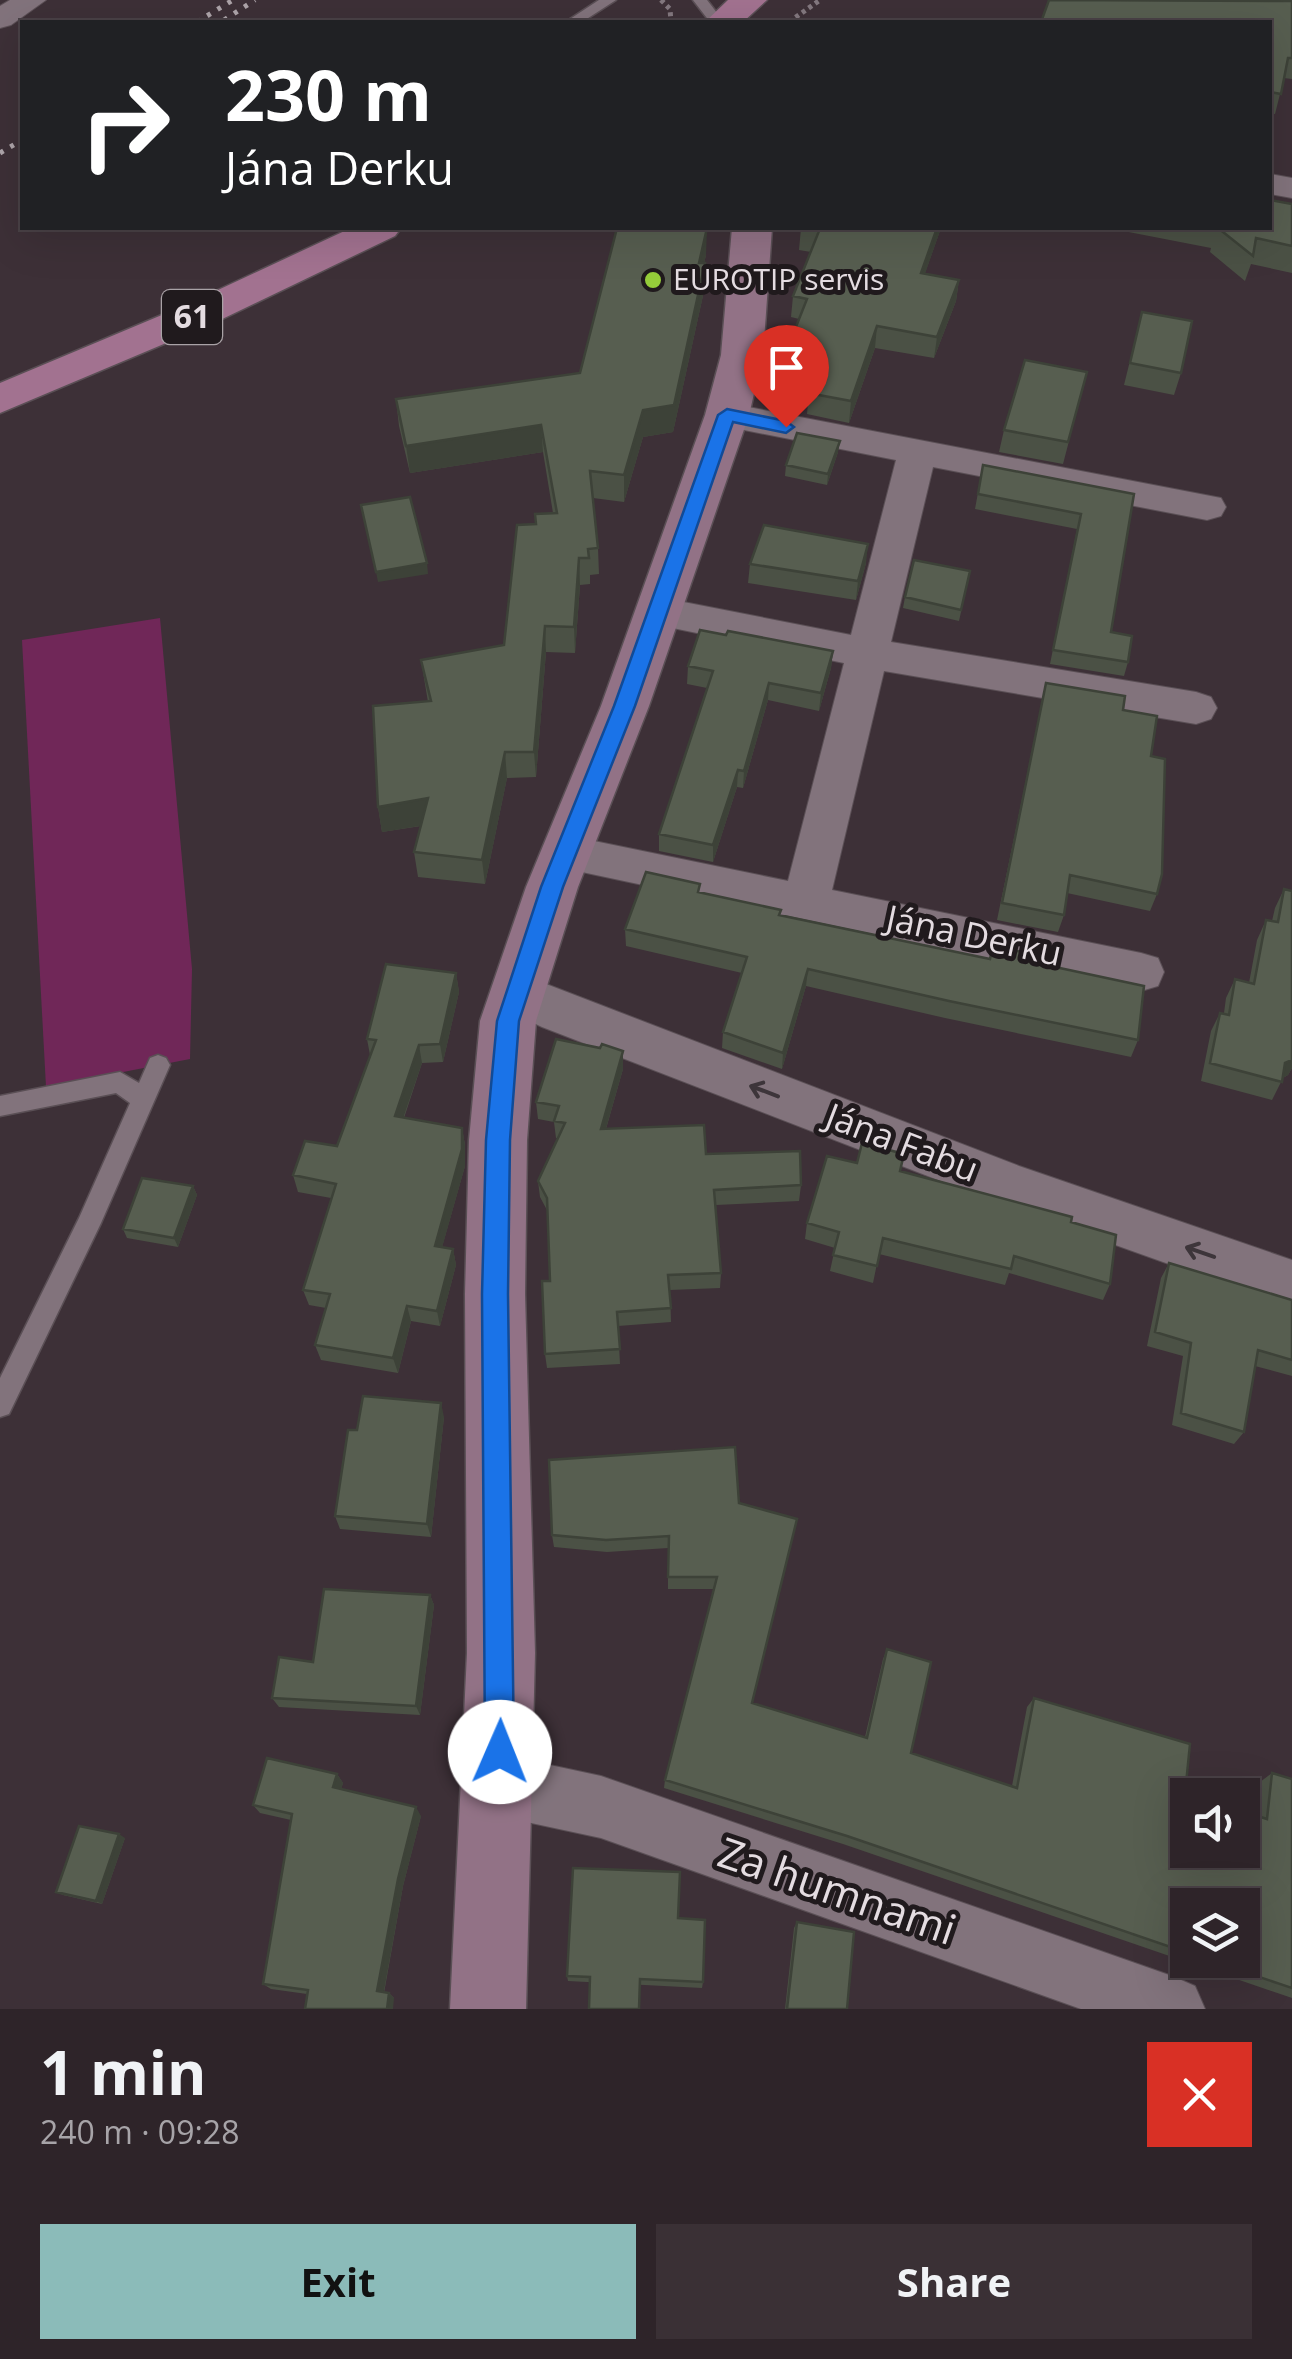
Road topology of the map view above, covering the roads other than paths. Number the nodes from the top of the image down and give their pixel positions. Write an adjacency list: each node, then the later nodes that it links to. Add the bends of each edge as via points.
1 (32, 0): 5 (street)
2 (609, 0): 6 (lane)
3 (700, 0): 7 (lane)
4 (750, 0): 8 (main road)
5 (0, 19)
6 (576, 20)
7 (717, 20)
8 (722, 20)
9 (377, 230): 11 (main road, 61)
10 (752, 230): 12 (street, via 742,355)
11 (0, 400)
12 (727, 415): 13 (street); 15 (street)
13 (916, 453): 14 (street); 16 (street)
14 (1207, 507)
15 (658, 611): 16 (street); 18 (street)
16 (867, 654): 17 (street); 19 (street)
17 (1196, 708)
18 (565, 853): 19 (street, Jána Derku); 21 (street)
19 (806, 900): 20 (street, Jána Derku)
20 (1142, 972)
21 (515, 992): 25 (street, Jána Fabu, one-way to 21, via 1013,1186); 27 (street, via 498,1140)
22 (158, 1066): 23 (lane)
23 (143, 1100): 24 (lane, via 120,1082); 26 (lane)
24 (0, 1106)
25 (1292, 1284)
26 (0, 1405)
27 (499, 1785): 28 (street); 29 (street, Za humnami, via 601,1808)
28 (488, 2009)
29 (1172, 2009)

